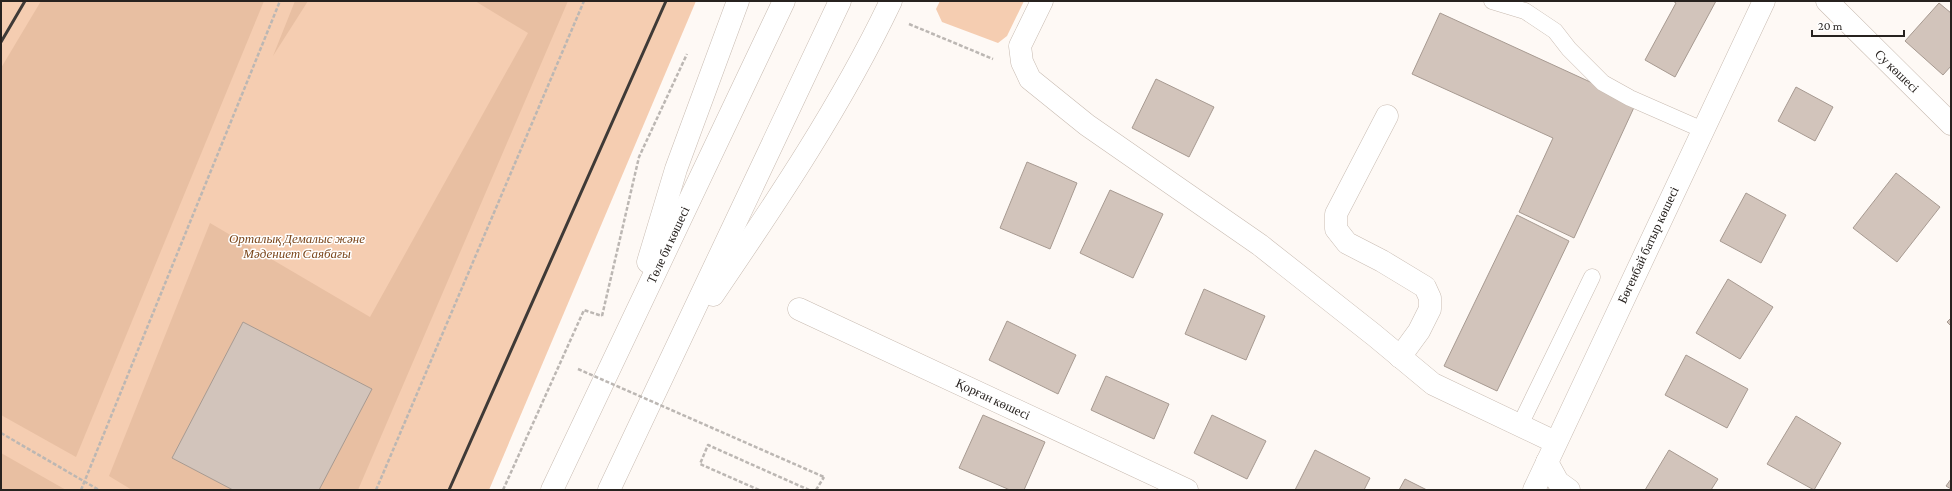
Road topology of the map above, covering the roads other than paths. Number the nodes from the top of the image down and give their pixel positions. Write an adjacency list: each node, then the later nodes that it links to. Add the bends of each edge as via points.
1 (738, 1): 15 (street, via 676,169)
2 (784, 1): 15 (street, Төле би көшесі)
3 (840, 1): 16 (street)
4 (891, 1): 16 (street, via 857,67 774,206)
5 (1042, 1): 17 (street, via 1020,46 1022,62 1030,79 1087,124 1260,245)
6 (1492, 1): 9 (lane)
7 (1764, 1): 12 (street, Бөгенбай батыр көшесі)
8 (1827, 1): 11 (street, Су көшесі)
9 (1527, 6): 12 (lane, via 1555,31 1603,83 1630,98)
10 (1387, 116): 17 (street, via 1336,214 1336,229 1347,244 1382,261 1425,287 1430,298 1430,309 1419,331)
11 (1951, 124)
12 (1703, 130): 19 (street, Бөгенбай батыр көшесі)
13 (1592, 277): 18 (lane)
14 (799, 309): 23 (street, Қорған көшесі)
15 (626, 333): 21 (street, Төле би көшесі)
16 (674, 352): 22 (street)
17 (1400, 357): 18 (street, via 1433,384)
18 (1520, 425): 19 (street)
19 (1555, 442): 20 (street, Бөгенбай батыр көшесі)
20 (1547, 462): 24 (street, Бөгенбай батыр көшесі); 25 (street, via 1558,482)
21 (552, 490)
22 (609, 490)
23 (1187, 490)
24 (1534, 490)
25 (1569, 490)

